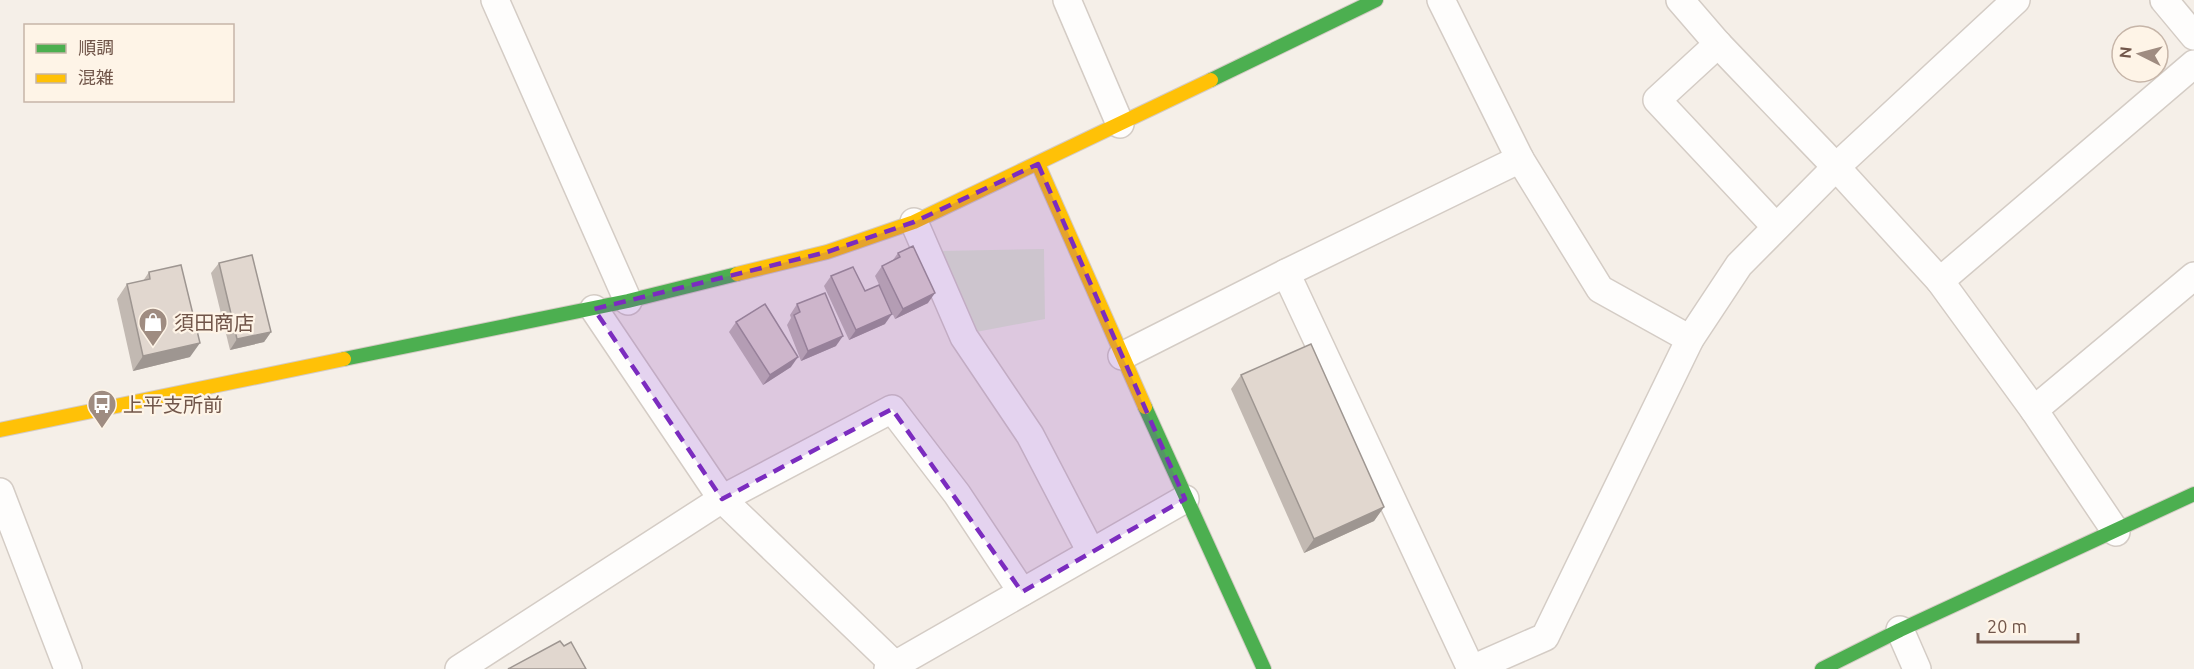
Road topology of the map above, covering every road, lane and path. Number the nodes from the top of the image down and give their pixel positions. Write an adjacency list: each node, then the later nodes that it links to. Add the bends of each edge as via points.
1 (495, 0): 20 (street)
2 (1067, 0): 11 (street)
3 (1376, 0): 11 (street)
4 (1441, 0): 12 (street)
5 (1680, 0): 9 (street)
6 (2016, 0): 14 (street)
7 (2164, 0): 8 (street)
8 (2194, 36)
9 (1718, 44): 14 (street); 16 (street, via 1657,100)
10 (2194, 64): 19 (street)
11 (1120, 124): 13 (street)
12 (1520, 159): 17 (street); 22 (street, via 1600,289)
13 (1038, 164): 15 (street); 23 (street)
14 (1836, 166): 16 (street); 19 (street)
15 (914, 222): 20 (street, via 827,252); 31 (street, via 964,338 1030,435)
16 (1776, 227): 22 (street, via 1739,265)
17 (1286, 273): 23 (street); 38 (street)
18 (2194, 276): 24 (street)
19 (1940, 280): 24 (street)
20 (628, 301): 21 (street)
21 (594, 309): 25 (street); 28 (street)
22 (1690, 339): 38 (street, via 1545,638)
23 (1122, 356): 29 (street)
24 (2034, 410): 30 (street)
25 (0, 430)
26 (0, 492): 34 (street)
27 (2194, 494): 30 (street)
28 (722, 499): 32 (street, via 892,409 957,494); 35 (street); 36 (street)
29 (1185, 499): 31 (street); 37 (street)
30 (2116, 531): 33 (street)
31 (1091, 552): 32 (street)
32 (1022, 592): 35 (street)
33 (1900, 630): 39 (street); 40 (street)
34 (61, 667)
35 (894, 668)
36 (459, 669)
37 (1264, 669)
38 (1472, 669)
39 (1822, 669)
40 (1917, 669)

